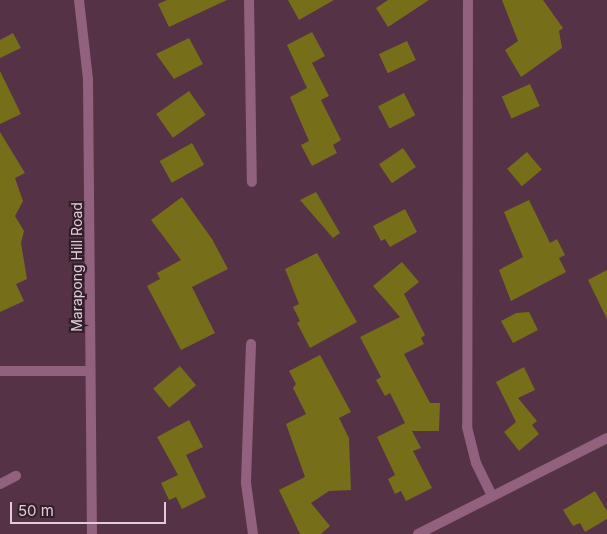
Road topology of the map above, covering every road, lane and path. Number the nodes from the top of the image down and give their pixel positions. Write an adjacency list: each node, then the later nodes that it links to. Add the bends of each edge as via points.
1 (79, 0): 6 (street, Marapong Hill Road, via 88,79)
2 (248, 0): 4 (street)
3 (468, 0): 11 (street, via 467,426 476,464)
4 (252, 182)
5 (251, 344): 13 (street, via 246,483)
6 (90, 370): 7 (street); 12 (street, Marapong Hill Road)
7 (0, 371)
8 (607, 438): 11 (street)
9 (16, 476): 10 (street)
10 (0, 484)
11 (492, 496): 14 (street)
12 (92, 534)
13 (253, 534)
14 (418, 534)

